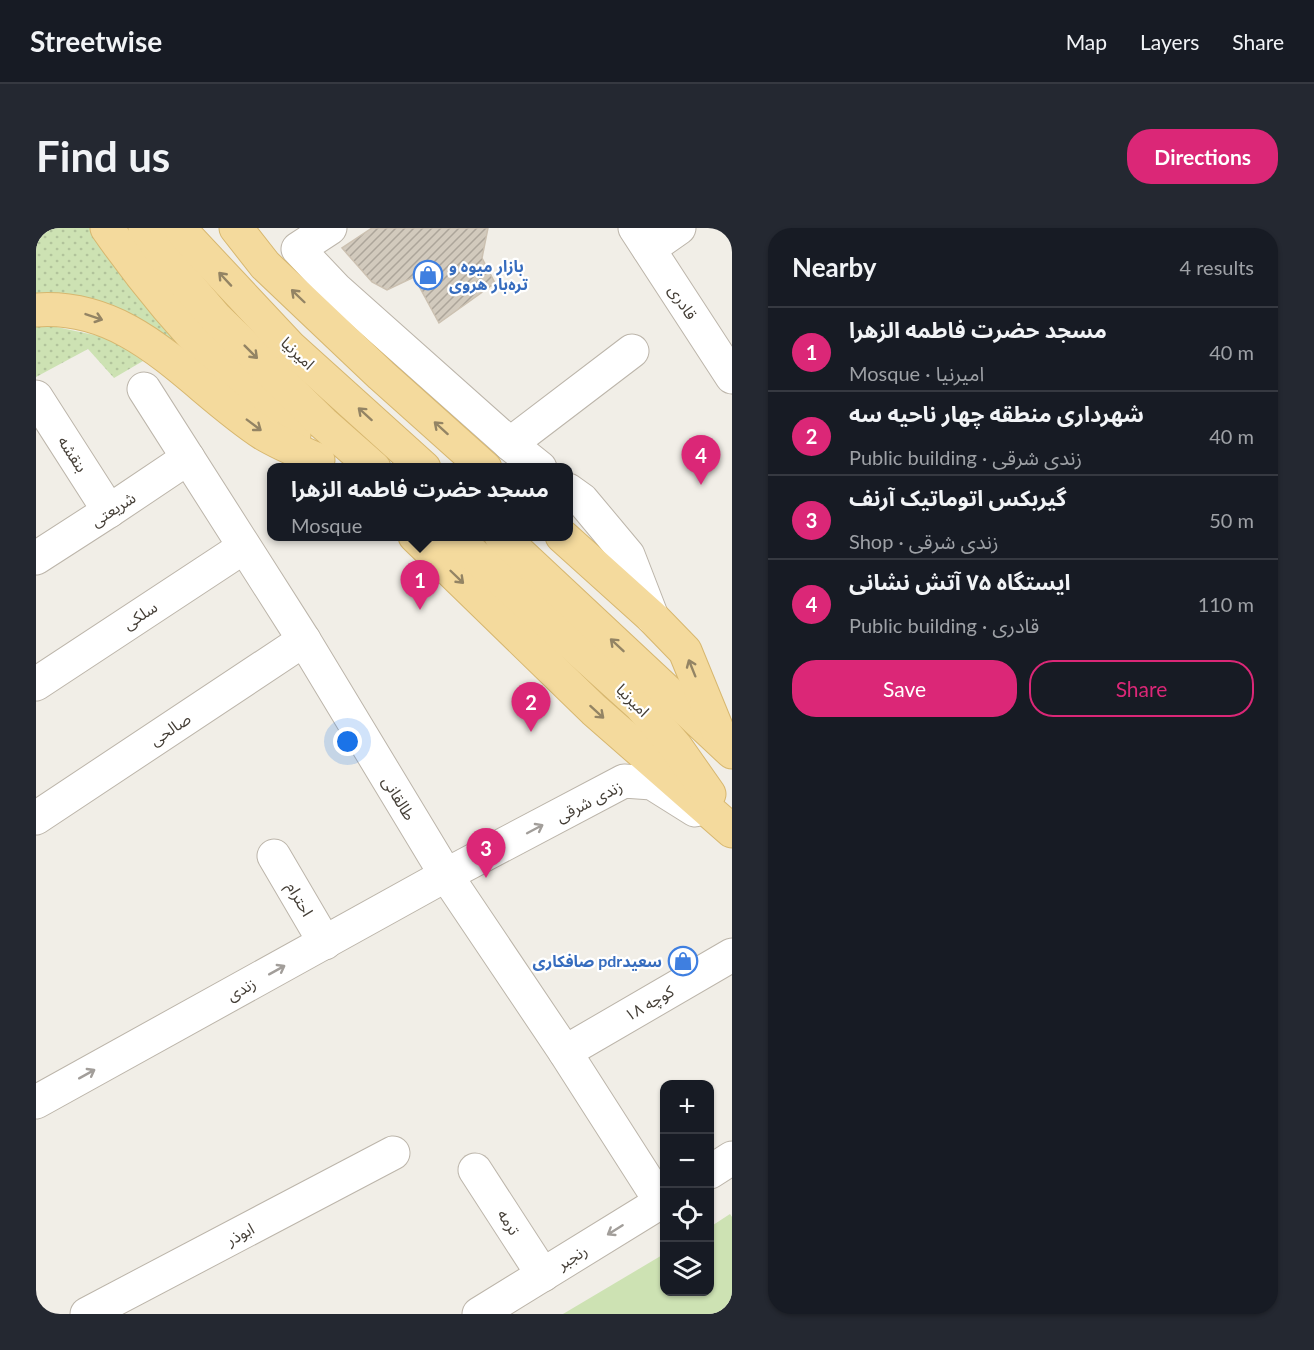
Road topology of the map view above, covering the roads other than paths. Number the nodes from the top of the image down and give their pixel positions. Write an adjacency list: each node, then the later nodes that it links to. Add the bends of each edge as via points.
1 (107, 228): 16 (main road, via 172,313)
2 (145, 228): 17 (main road, امیرنیا, one-way to 17, via 215,317)
3 (181, 228): 18 (main road, امیرنیا, one-way to 3, via 290,346)
4 (236, 228): 19 (main road, one-way to 4, via 280,280)
5 (330, 228): 13 (street, via 298,249 336,289)
6 (679, 228): 7 (street)
7 (642, 239): 10 (street, قادری)
8 (36, 310): 15 (main road, one-way to 15, via 85,313 126,328 265,434)
9 (632, 351): 13 (street)
10 (732, 377)
11 (144, 389): 14 (street, طالقانی)
12 (36, 397): 22 (street, بنقشه)
13 (510, 444): 20 (street)
14 (188, 458): 22 (street, شریعتی); 27 (street, طالقانی)
15 (320, 463)
16 (321, 463)
17 (368, 463)
18 (419, 463)
19 (479, 463)
20 (534, 463)
21 (573, 494): 30 (street, via 628,555)
22 (109, 512): 28 (street, شریعتی)
23 (419, 541): 35 (main road, one-way to 35, via 594,710)
24 (459, 541): 29 (main road, امیرنیا)
25 (504, 541): 29 (main road, امیرنیا)
26 (566, 541): 30 (main road)
27 (244, 547): 31 (street, طالقانی); 32 (street, سلکی)
28 (36, 558)
29 (538, 591): 33 (main road, امیرنیا, one-way to 29); 35 (main road, امیرنیا, via 676,747)
30 (652, 617): 33 (main road, one-way to 30, via 685,651)
31 (304, 640): 34 (street, صالحی); 37 (street, طالقانی)
32 (36, 684)
33 (729, 742)
34 (37, 814)
35 (732, 831): 37 (street, زندی شرقی, one-way to 35, via 624,781 651,783)
36 (274, 856): 38 (street, احترام)
37 (446, 875): 38 (street, زندی); 40 (street, طالقانی)
38 (325, 943): 41 (street, زندی, one-way to 38)
39 (732, 955): 40 (street, کوچه ۱۸)
40 (565, 1052): 46 (street, طالقانی)
41 (36, 1102)
42 (393, 1153): 49 (street, ابوذر)
43 (732, 1158): 44 (street)
44 (714, 1169)
45 (475, 1170): 48 (street, ترمه)
46 (660, 1196)
47 (660, 1203): 48 (street, رنجبر, one-way to 48)
48 (543, 1275): 50 (street, رنجبر)
49 (87, 1314)
50 (479, 1314)

